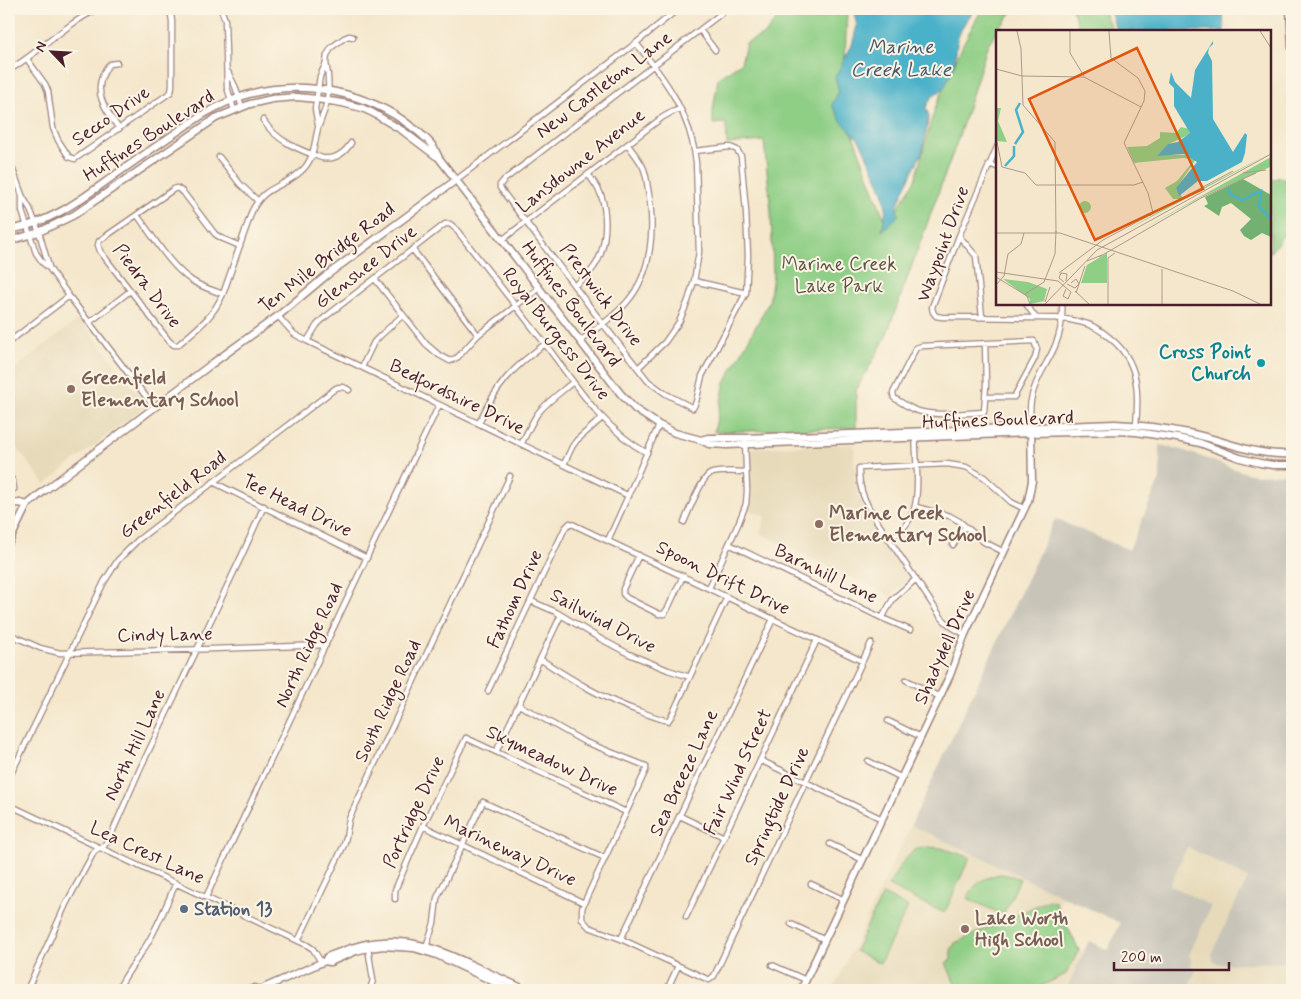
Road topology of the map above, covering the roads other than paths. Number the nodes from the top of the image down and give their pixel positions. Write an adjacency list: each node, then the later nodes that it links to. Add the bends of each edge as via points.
1 (98, 9): 12 (street, via 74,22)
2 (170, 9): 29 (street, Secco Drive, via 171,92)
3 (221, 9): 17 (street, via 225,20)
4 (678, 9): 9 (street, Ten Mile Bridge Road)
5 (727, 9): 7 (street, New Castleton Lane)
6 (1290, 9): 10 (main road)
7 (700, 30): 11 (street); 15 (street, New Castleton Lane)
8 (353, 37): 14 (street, via 346,37 332,47)
9 (636, 43): 15 (street); 41 (street, Ten Mile Bridge Road)
10 (1292, 48)
11 (715, 50)
12 (27, 58): 16 (street); 29 (street, Secco Drive, via 45,84 55,133 73,159)
13 (117, 63): 29 (street, via 105,69 99,89 105,107)
14 (326, 63): 18 (street); 19 (street)
15 (654, 65): 25 (street); 42 (street, New Castleton Lane)
16 (9, 70)
17 (228, 71): 20 (street); 23 (street, via 227,87)
18 (319, 89): 19 (main road, Huffines Boulevard); 20 (main road, Huffines Boulevard, via 273,90); 21 (street)
19 (328, 91): 22 (street); 36 (main road, Huffines Boulevard, via 376,104 397,116 423,135)
20 (239, 98): 23 (main road, Huffines Boulevard); 24 (street)
21 (317, 99): 22 (main road, Huffines Boulevard); 24 (main road, Huffines Boulevard, via 283,98); 28 (street)
22 (326, 100): 28 (street); 36 (main road, Huffines Boulevard, via 373,113 403,130)
23 (231, 101): 26 (street); 47 (main road, Huffines Boulevard, via 204,114 71,206)
24 (242, 107): 26 (main road, Huffines Boulevard)
25 (680, 109): 31 (street, Lansdowne Avenue, via 663,117); 33 (street)
26 (234, 110): 51 (main road, Huffines Boulevard, via 204,125 74,215)
27 (263, 120): 34 (street, via 277,137)
28 (318, 125): 34 (street)
29 (119, 128)
30 (351, 144): 34 (street, via 344,153 333,158)
31 (628, 145): 40 (street, Lansdowne Avenue); 76 (street, via 644,168 648,187 651,206 649,256 644,274 627,302)
32 (996, 149): 38 (street, Waypoint Drive)
33 (695, 151): 60 (street, via 700,245); 64 (street, via 730,147 741,156 748,256)
34 (313, 155): 44 (street, via 298,174 270,189)
35 (219, 157): 44 (street)
36 (439, 158): 41 (main road, Huffines Boulevard)
37 (9, 159): 43 (street)
38 (989, 164): 39 (street); 53 (street, Waypoint Drive)
39 (996, 167)
40 (588, 174): 46 (street, Lansdowne Avenue); 61 (street, via 602,201 604,244 594,268)
41 (456, 180): 54 (main road, Huffines Boulevard); 71 (main road, Ten Mile Bridge Road, via 318,282)
42 (500, 185): 46 (street, Prestwick Drive)
43 (22, 195): 47 (street); 49 (street, via 22,211)
44 (258, 201): 56 (street)
45 (137, 215): 56 (street, via 179,188 215,234); 63 (street, Piedra Drive, via 98,245); 65 (street, via 185,275)
46 (526, 222): 54 (street, Lansdowne Avenue); 61 (street, Prestwick Drive)
47 (36, 224): 49 (main road, Huffines Boulevard); 51 (street)
48 (450, 224): 57 (street, Glenshee Drive, via 445,224); 69 (street, Royal Burgess Drive)
49 (27, 226): 50 (main road, Huffines Boulevard); 52 (street)
50 (9, 230)
51 (39, 232): 52 (main road, Huffines Boulevard); 58 (street)
52 (30, 235): 55 (main road, Huffines Boulevard); 58 (street, via 36,253)
53 (959, 236): 72 (street, via 976,256); 72 (street, Waypoint Drive, via 932,307 933,312 942,317)
54 (502, 240): 62 (main road, Huffines Boulevard)
55 (9, 241)
56 (240, 246): 65 (street)
57 (412, 250): 59 (street, Glenshee Drive); 77 (street)
58 (49, 268): 66 (street)
59 (375, 278): 70 (street); 80 (street, Glenshee Drive, via 324,318)
60 (694, 280): 64 (street); 84 (street, via 679,322 665,342)
61 (574, 286): 76 (street, Prestwick Drive)
62 (539, 288): 69 (street); 78 (main road, Huffines Boulevard)
63 (130, 291): 65 (street, Piedra Drive, via 174,345 206,321); 75 (street)
64 (746, 293): 84 (street, Prestwick Drive, via 702,376 693,408 654,386)
65 (223, 294)
66 (69, 296): 75 (street); 79 (street)
67 (1027, 305): 73 (street)
68 (1062, 305): 74 (street, Shadydell Drive)
69 (515, 306): 77 (street); 82 (street, Royal Burgess Drive)
70 (404, 315): 77 (street, via 426,344 450,361 458,357); 83 (street, via 374,342)
71 (278, 316): 80 (street, Bedfordshire Drive, via 294,334); 89 (main road, Ten Mile Bridge Road)
72 (982, 317): 73 (street, Waypoint Drive)
73 (1036, 318): 74 (street, Waypoint Drive)
74 (1062, 318): 93 (street, Waypoint Drive, via 1083,322 1103,332 1126,354 1136,378); 94 (street, Shadydell Drive, via 1055,346 1031,397)
75 (90, 322): 89 (street)
76 (602, 324): 78 (street); 84 (street, Prestwick Drive)
77 (478, 335)
78 (580, 341): 92 (main road, Huffines Boulevard, via 635,409)
79 (9, 342)
80 (307, 342): 83 (street, Bedfordshire Drive)
81 (985, 343): 87 (street); 87 (street, via 1034,341 1037,349 1014,397); 87 (street, Huffines Boulevard, via 916,348 893,393 894,398 917,411 948,414 984,412)
82 (545, 344): 85 (street, Royal Burgess Drive); 91 (street, via 516,367 500,385)
83 (362, 367): 88 (street, Bedfordshire Drive)
84 (638, 368)
85 (573, 382): 90 (street, Royal Burgess Drive); 97 (street, via 547,403)
86 (350, 390): 108 (street, Greenfield Road, via 336,388)
87 (986, 397)
88 (439, 405): 91 (street, Bedfordshire Drive); 126 (street, North Ridge Road)
89 (154, 407): 112 (main road, Ten Mile Bridge Road)
90 (602, 418): 99 (street, Royal Burgess Drive); 102 (street, via 577,440)
91 (479, 424): 97 (street, Bedfordshire Drive)
92 (659, 425): 96 (main road, Huffines Boulevard, via 709,444); 99 (street)
93 (1136, 428): 94 (main road, Huffines Boulevard, via 1118,431); 98 (main road, Huffines Boulevard, via 1187,432); 101 (main road, Huffines Boulevard, via 1200,443)
94 (1031, 430): 95 (main road, Huffines Boulevard); 115 (main road, Shadydell Drive, via 1032,481)
95 (915, 435): 96 (main road, Huffines Boulevard); 103 (street)
96 (745, 441): 105 (street)
97 (522, 444): 102 (street, Bedfordshire Drive)
98 (1243, 449): 100 (main road, Huffines Boulevard, via 1277,455); 101 (main road)
99 (647, 453): 110 (street)
100 (1292, 454)
101 (1240, 458): 104 (main road, Huffines Boulevard, via 1273,465)
102 (564, 464): 110 (street, Bedfordshire Drive)
103 (916, 465): 114 (street); 115 (street, via 966,466 984,477 1011,502); 119 (street, via 860,468 859,483 865,502)
104 (1292, 465)
105 (746, 472): 116 (street, via 708,474); 122 (street, via 746,504)
106 (9, 476): 109 (street)
107 (510, 476): 180 (street, South Ridge Road, via 349,819 344,844)
108 (213, 482): 113 (street, Tee Head Drive); 142 (street, Greenfield Road, via 138,540 118,560)
109 (14, 489)
110 (629, 496): 120 (street)
111 (9, 504): 112 (main road)
112 (27, 505): 121 (main road, Ten Mile Bridge Road)
113 (264, 506): 126 (street, Tee Head Drive); 141 (street, North Hill Lane)
114 (916, 507): 118 (street, via 950,516); 119 (street, via 908,523)
115 (1025, 508): 124 (main road, Shadydell Drive)
116 (684, 522)
117 (570, 523): 120 (street, Spoon Drift Drive); 131 (street, Fathom Drive)
118 (965, 527): 123 (street); 124 (street)
119 (890, 539): 128 (street)
120 (608, 540): 125 (street, Spoon Drift Drive)
121 (9, 542)
122 (729, 544): 129 (street); 133 (street, Barnhill Lane)
123 (953, 545)
124 (1004, 552): 137 (main road, Shadydell Drive)
125 (639, 555): 127 (street, Spoon Drift Drive); 127 (street, via 622,592 624,597 664,614)
126 (367, 558): 140 (street, North Ridge Road)
127 (683, 576): 129 (street, Spoon Drift Drive)
128 (916, 579): 133 (street, via 893,599); 137 (street, via 947,624)
129 (709, 588): 130 (street, Spoon Drift Drive)
130 (727, 596): 134 (street, Spoon Drift Drive); 145 (street)
131 (531, 600): 132 (street, Sailwind Drive); 147 (street, Fathom Drive)
132 (561, 615): 143 (street); 145 (street, Sailwind Drive, via 614,647)
133 (882, 618): 135 (street, Barnhill Lane)
134 (773, 619): 138 (street, Spoon Drift Drive); 161 (street, Sea Breeze Lane)
135 (910, 630)
136 (9, 634): 142 (street, Cindy Lane, via 51,651)
137 (965, 634): 148 (main road, Shadydell Drive)
138 (817, 640): 144 (street, Spoon Drift Drive); 154 (street, Fair Wind Street)
139 (871, 643): 144 (street, Springtide Drive)
140 (326, 645): 141 (street, Cindy Lane); 172 (street, North Ridge Road)
141 (197, 650): 142 (street, Cindy Lane); 167 (street, North Hill Lane, via 111,835)
142 (70, 653): 156 (street, Greenfield Road)
143 (540, 659): 145 (street, via 601,695 668,721); 149 (street)
144 (862, 661): 158 (street, Springtide Drive)
145 (690, 677)
146 (906, 680): 148 (street)
147 (488, 691)
148 (940, 697): 151 (main road, Shadydell Drive)
149 (519, 705): 153 (street); 160 (street, via 583,741 646,767)
150 (888, 721): 151 (street)
151 (921, 737): 157 (main road, Shadydell Drive)
152 (466, 738): 153 (street, Skymeadow Drive); 163 (street, Portridge Drive)
153 (496, 752): 160 (street, Skymeadow Drive)
154 (760, 760): 158 (street); 164 (street, Fair Wind Street)
155 (868, 761): 157 (street)
156 (9, 778)
157 (902, 778): 162 (main road, Shadydell Drive)
158 (805, 782): 162 (street); 185 (street, Springtide Drive, via 714,976 709,980)
159 (9, 805): 167 (street, Lea Crest Lane)
160 (626, 812): 168 (street)
161 (680, 816): 164 (street); 178 (street, Sea Breeze Lane)
162 (882, 819): 169 (main road, Shadydell Drive)
163 (423, 826): 166 (street, Marineway Drive); 173 (street, Portridge Drive, via 395,890)
164 (724, 837): 176 (street, Fair Wind Street)
165 (830, 844): 169 (street)
166 (462, 845): 168 (street, via 483,802); 175 (street, Marineway Drive); 182 (street, via 437,898 434,923)
167 (100, 848): 170 (street, Lea Crest Lane); 188 (street, North Hill Lane, via 94,852 66,904)
168 (605, 858): 175 (street)
169 (863, 860): 174 (main road, Shadydell Drive)
170 (176, 883): 172 (street, Lea Crest Lane); 189 (street, via 147,944)
171 (811, 884): 174 (street)
172 (206, 897): 180 (street, Lea Crest Lane)
173 (395, 900)
174 (844, 900): 179 (main road, Shadydell Drive)
175 (584, 903): 178 (street, via 582,919 589,927)
176 (686, 918)
177 (791, 924): 179 (street)
178 (621, 939): 185 (street)
179 (825, 940): 186 (main road, Shadydell Drive)
180 (298, 941): 183 (street, Lea Crest Lane, via 313,949)
181 (368, 948): 182 (main road); 183 (main road); 191 (street, via 373,980)
182 (425, 949): 183 (main road, via 410,942 367,944 327,957); 192 (main road); 193 (main road, via 451,956)
183 (323, 962): 187 (main road)
184 (772, 964): 186 (street)
185 (678, 966): 194 (street)
186 (806, 980): 195 (main road, Shadydell Drive)
187 (261, 989): 190 (main road)
188 (27, 990)
189 (118, 990)
190 (250, 990)
191 (370, 990)
192 (511, 990)
193 (526, 990)
194 (667, 990)
195 (801, 990)

